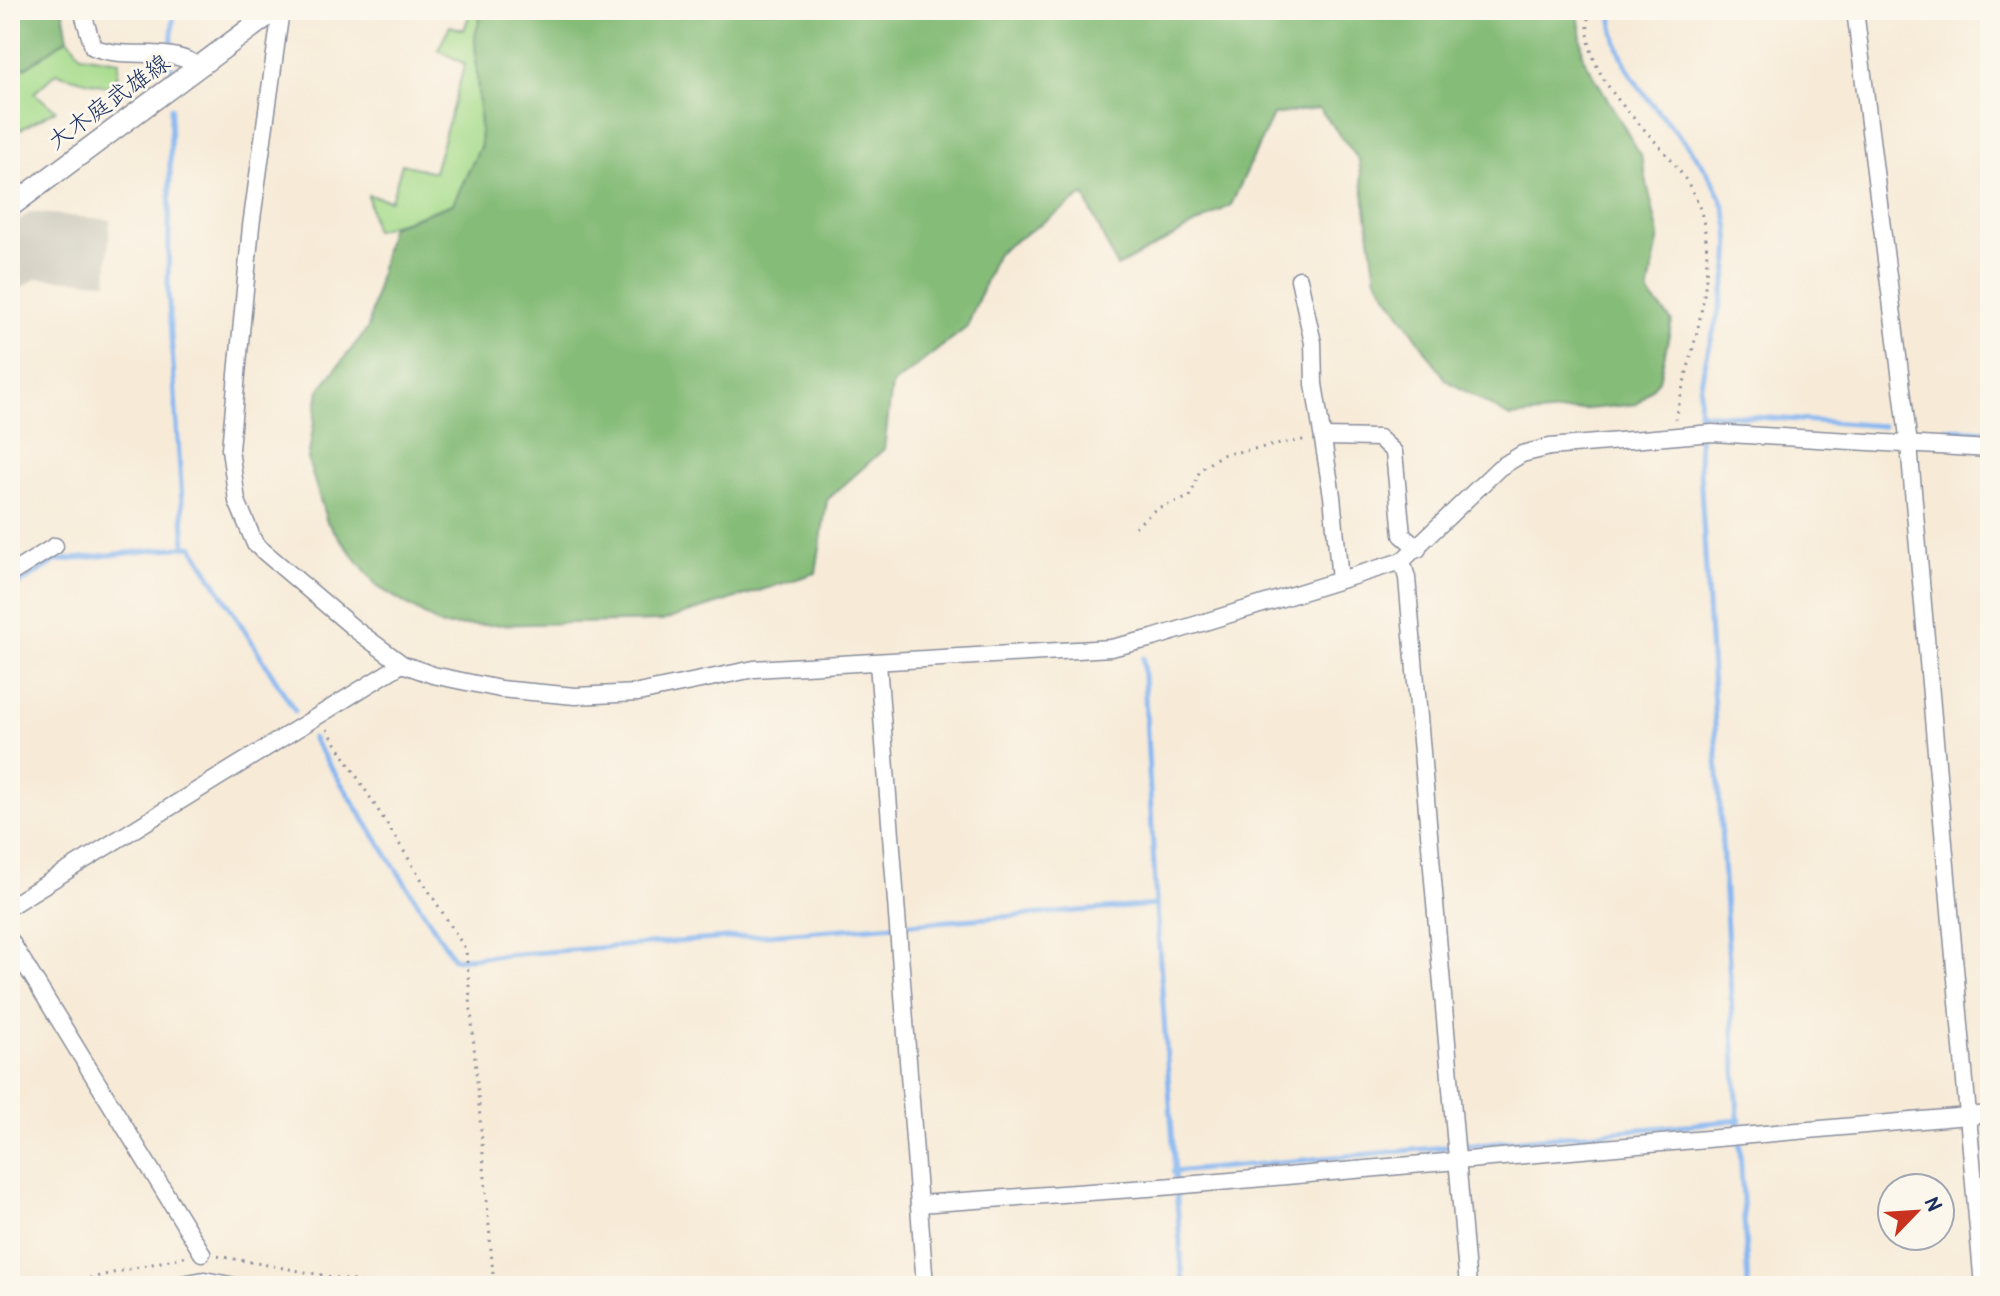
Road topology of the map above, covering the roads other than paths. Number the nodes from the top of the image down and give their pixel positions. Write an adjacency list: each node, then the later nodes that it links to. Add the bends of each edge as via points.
1 (82, 10): 6 (street, via 93,47 187,58)
2 (275, 10): 5 (main road, 大木庭武雄線)
3 (281, 10): 18 (street, via 232,400 230,449 237,501 255,544)
4 (1855, 10): 10 (street)
5 (249, 18): 6 (main road, 大木庭武雄線)
6 (199, 67): 7 (main road, 大木庭武雄線)
7 (10, 207)
8 (1299, 279): 9 (street, via 1313,343)
9 (1323, 437): 13 (street, via 1379,438 1394,452 1402,535); 16 (street)
10 (1909, 445): 11 (street); 13 (street, via 1712,433 1550,447 1522,454 1499,468); 22 (street)
11 (1990, 449)
12 (55, 546): 15 (street)
13 (1418, 549): 14 (street)
14 (1402, 561): 16 (street); 23 (street)
15 (10, 574)
16 (1340, 580): 17 (street, via 1111,648)
17 (878, 663): 18 (street, via 754,669 638,693 575,696 500,689); 24 (street)
18 (402, 664): 19 (street)
19 (10, 906)
20 (10, 940): 25 (street)
21 (1990, 1114): 22 (street)
22 (1968, 1116): 23 (street, via 1729,1137); 30 (street)
23 (1456, 1150): 24 (street, via 1185,1185); 29 (street)
24 (919, 1204): 28 (street)
25 (202, 1253)
26 (171, 1286): 27 (street, via 204,1280)
27 (235, 1286)
28 (925, 1286)
29 (1468, 1286)
30 (1983, 1286)

